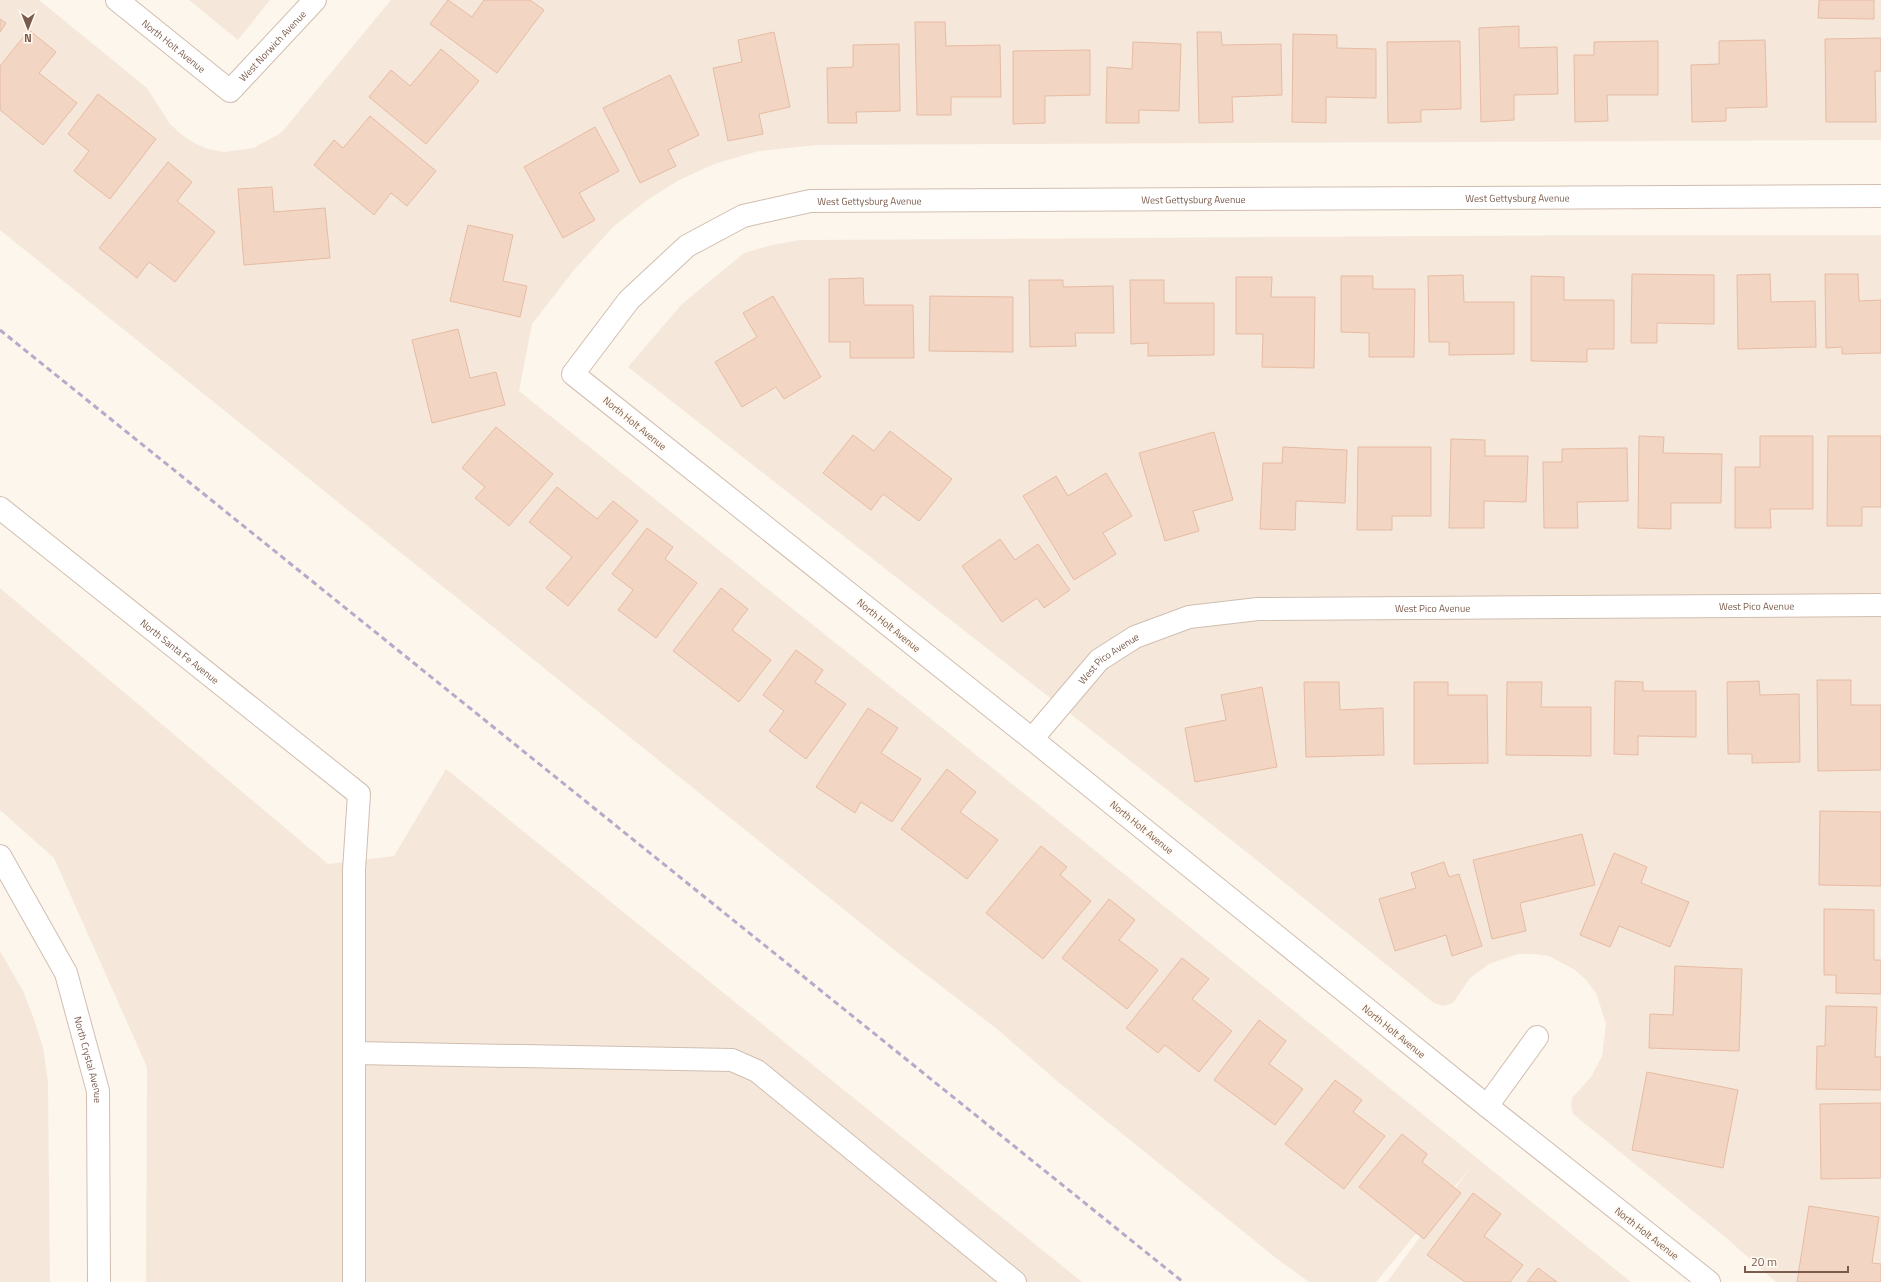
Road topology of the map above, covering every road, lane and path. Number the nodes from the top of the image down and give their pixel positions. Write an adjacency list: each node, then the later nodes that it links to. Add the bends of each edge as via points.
1 (117, 0): 3 (street, North Holt Avenue)
2 (315, 0): 3 (street, West Norwich Avenue)
3 (230, 91)
4 (1881, 196): 5 (street, West Gettysburg Avenue, via 810,201 743,216 687,246 629,300)
5 (573, 374): 8 (street, North Holt Avenue)
6 (0, 508): 11 (street, North Santa Fe Avenue, via 359,794 354,870)
7 (1881, 605): 8 (street, West Pico Avenue, via 1258,609 1189,617 1135,636 1099,660)
8 (1032, 739): 12 (street, North Holt Avenue)
9 (0, 856): 13 (street, North Crystal Avenue, via 66,973 98,1091)
10 (1537, 1037): 12 (street)
11 (354, 1053): 14 (street); 15 (street, via 732,1060 757,1071)
12 (1487, 1106): 16 (street, North Holt Avenue)
13 (99, 1282)
14 (354, 1282)
15 (1014, 1282)
16 (1710, 1282)

